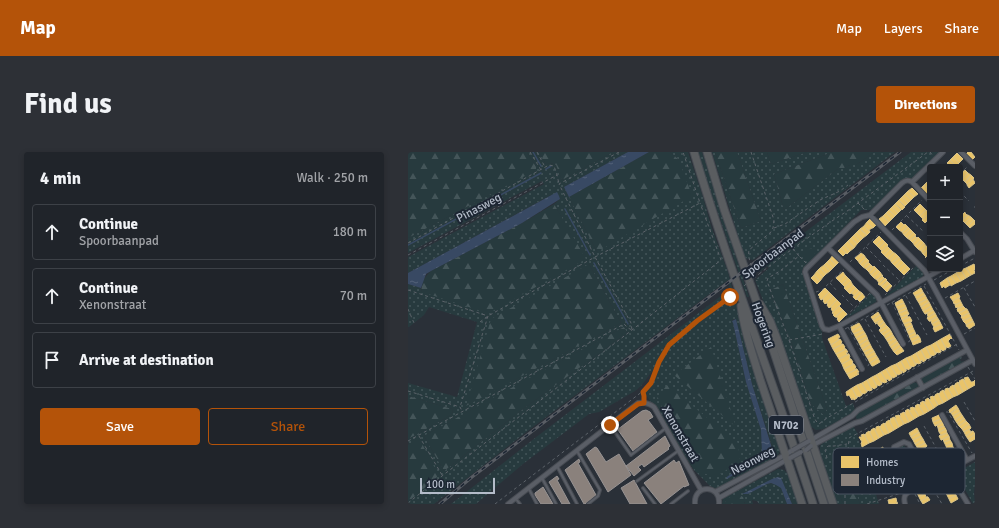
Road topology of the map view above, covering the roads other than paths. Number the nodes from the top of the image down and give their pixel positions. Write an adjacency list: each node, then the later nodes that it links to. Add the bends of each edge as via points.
1 (694, 152): 16 (highway, Hogering / N702)
2 (707, 152): 15 (highway, Hogering / N702)
3 (944, 152): 6 (street)
4 (961, 152): 5 (street)
5 (975, 166)
6 (912, 182): 7 (street); 8 (street, via 902,183)
7 (929, 200)
8 (870, 215): 10 (street, via 854,222); 14 (street)
9 (963, 235): 11 (street)
10 (828, 248): 17 (street); 18 (street, via 805,272 822,326 829,330)
11 (975, 251): 12 (street)
12 (963, 257)
13 (937, 272): 14 (street)
14 (928, 277): 17 (street); 20 (street)
15 (752, 290): 30 (highway, N702, via 777,339); 64 (highway, Hogering / N702)
16 (740, 294): 36 (highway, N702, via 745,329); 63 (highway, Hogering / N702)
17 (881, 301): 18 (street); 19 (street)
18 (839, 326): 22 (street)
19 (903, 344)
20 (967, 350): 21 (street); 23 (street)
21 (974, 362): 24 (street, via 966,363)
22 (862, 368)
23 (917, 377): 24 (street); 26 (street, via 858,410)
24 (923, 388): 27 (street)
25 (942, 415): 33 (street)
26 (852, 416): 27 (street); 30 (street)
27 (855, 423): 30 (street)
28 (610, 425): 29 (street, Xenonstraat, via 638,404 644,403 654,408); 29 (lane, via 631,455); 34 (street, Xenonstraat)
29 (666, 428): 35 (street, Xenonstraat)
30 (811, 443): 36 (street, Neonweg, bridge, via 799,447); 36 (street, Neonweg, bridge, via 801,452); 65 (highway, N702)
31 (894, 448): 32 (street, via 904,442)
32 (911, 448)
33 (960, 448)
34 (577, 451): 40 (street, Xenonstraat); 57 (lane, via 600,490 598,496)
35 (679, 451): 42 (lane); 45 (street, Xenonstraat)
36 (788, 456): 47 (street, Neonweg); 51 (street, Neonweg); 62 (highway, N702)
37 (965, 456): 39 (street)
38 (975, 456): 39 (street)
39 (967, 460)
40 (557, 466): 41 (street, Xenonstraat); 56 (lane)
41 (542, 478): 43 (street, Xenonstraat); 55 (lane)
42 (637, 481)
43 (528, 488): 50 (street, Xenonstraat); 54 (lane)
44 (643, 488): 58 (lane)
45 (701, 490): 47 (street, via 710,489); 60 (street, via 695,498)
46 (688, 491): 59 (lane)
47 (715, 492): 51 (street)
48 (906, 494): 66 (street)
49 (962, 494): 67 (street)
50 (516, 498): 52 (street, Xenonstraat); 53 (lane)
51 (719, 498): 61 (street)
52 (508, 504)
53 (520, 504)
54 (537, 504)
55 (556, 504)
56 (577, 504)
57 (588, 504)
58 (655, 504)
59 (671, 504)
60 (695, 504)
61 (719, 504)
62 (802, 504)
63 (813, 504)
64 (824, 504)
65 (833, 504)
66 (904, 504)
67 (968, 504)

